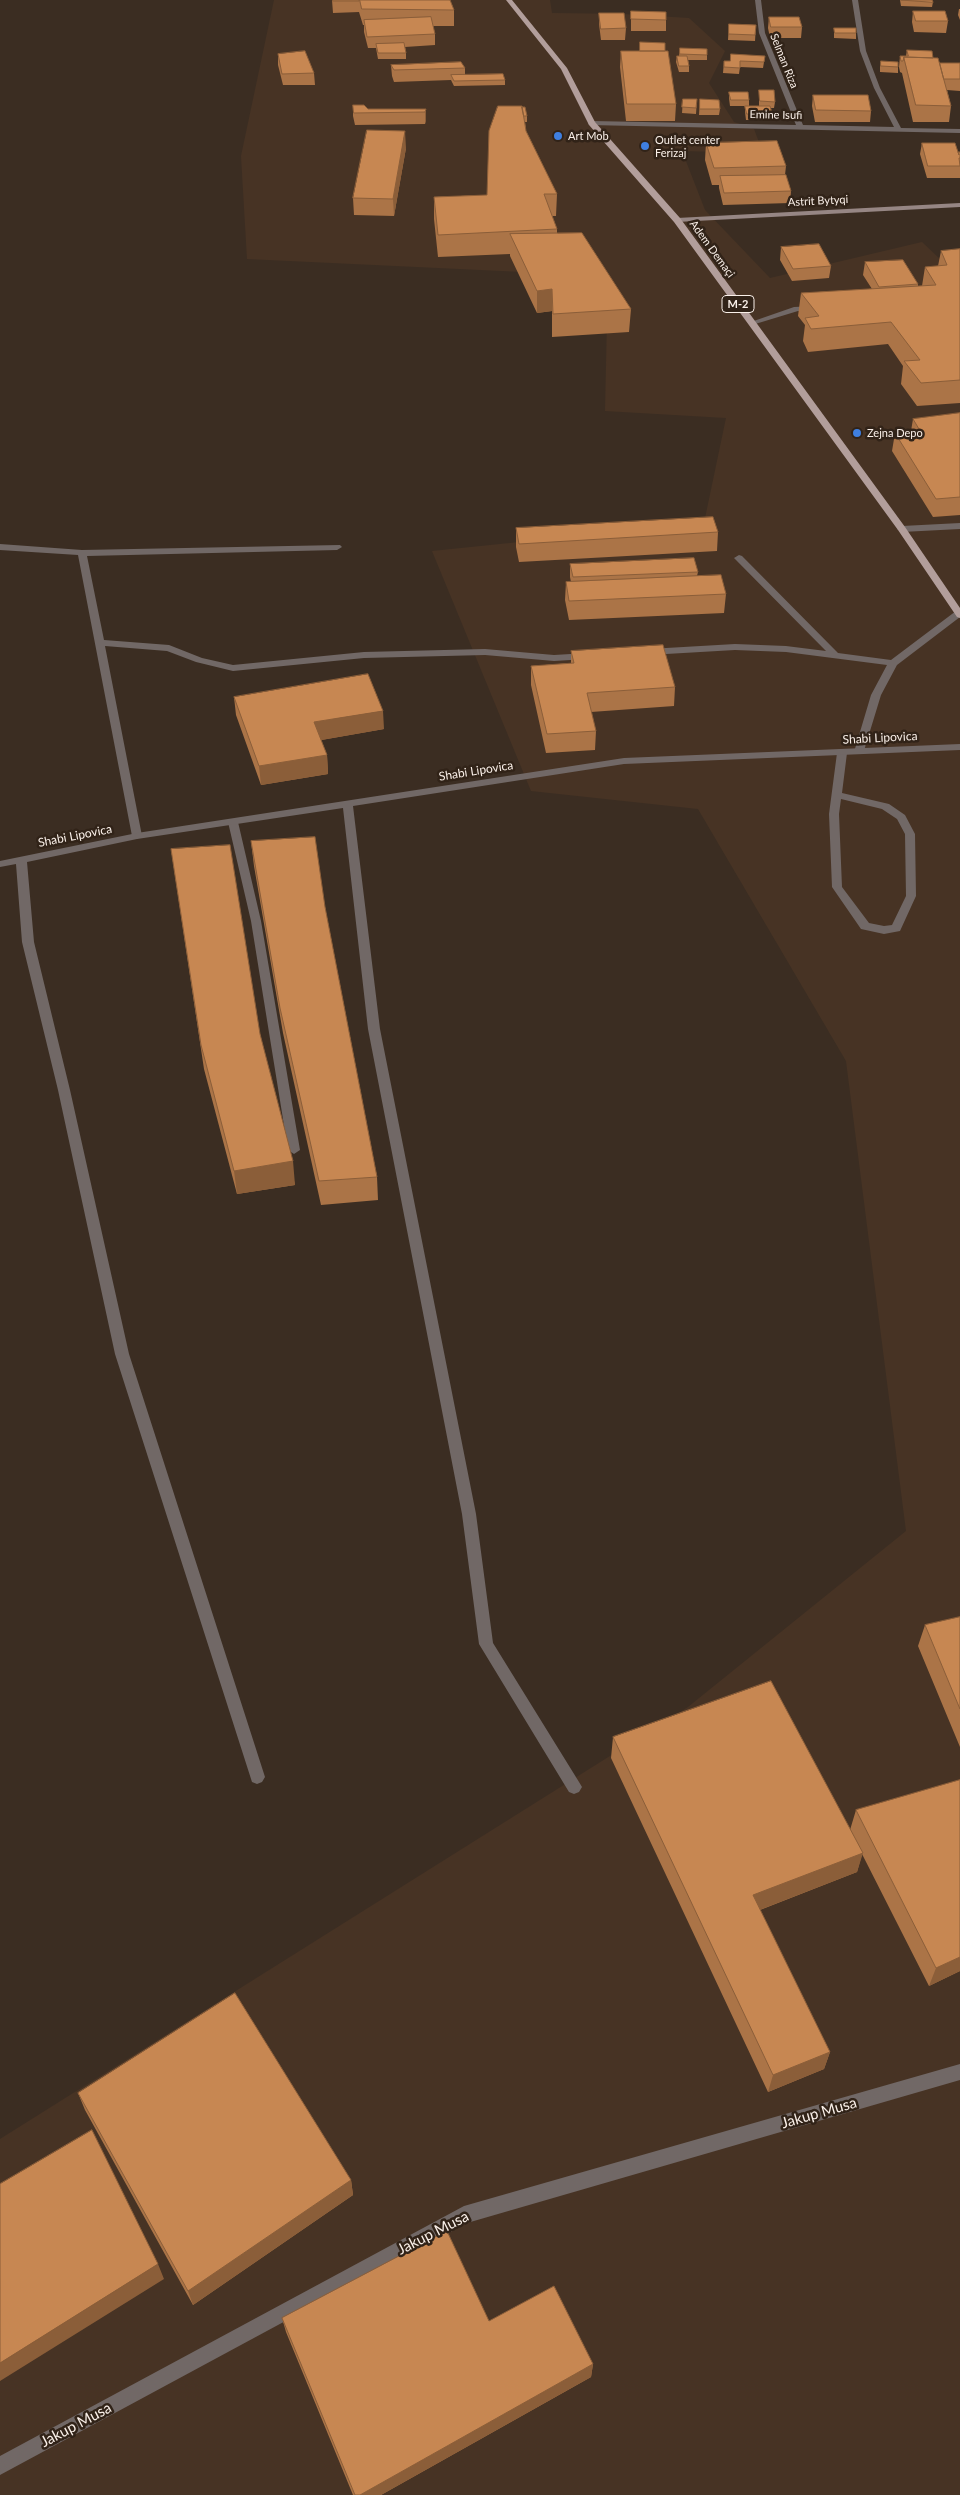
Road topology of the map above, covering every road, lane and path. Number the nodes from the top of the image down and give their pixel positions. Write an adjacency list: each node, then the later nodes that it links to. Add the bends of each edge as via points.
1 (509, 0): 4 (main road, Adem Demaçi / M-2, via 564,68)
2 (758, 0): 5 (street, Selman Riza, via 762,33)
3 (855, 0): 6 (street, via 863,51 877,88)
4 (592, 123): 5 (street, Emine Isufi); 9 (main road, Adem Demaçi / M-2)
5 (800, 127): 6 (street, Emine Isufi)
6 (898, 128): 7 (street, Emine Isufi)
7 (960, 131)
8 (960, 205): 9 (street, Astrit Bytyqi)
9 (677, 220): 11 (main road, Adem Demaçi / M-2)
10 (826, 308): 11 (street, via 797,310)
11 (752, 323): 13 (main road, Adem Demaçi / M-2)
12 (960, 526): 13 (street)
13 (902, 529): 18 (main road, Adem Demaçi / M-2)
14 (0, 547): 16 (street)
15 (337, 547): 16 (street)
16 (82, 553): 19 (street)
17 (739, 558): 21 (street)
18 (959, 614): 23 (street)
19 (100, 643): 22 (street, via 169,648 199,660 233,668 373,655 485,652 554,658); 30 (street)
20 (640, 653): 21 (street, via 735,647)
21 (834, 654): 23 (street)
22 (601, 655)
23 (893, 663): 26 (street, via 876,695)
24 (960, 747): 26 (street, Shabi Lipovica)
25 (842, 752): 26 (street, Shabi Lipovica); 27 (street); 28 (street, Shabi Lipovica, via 624,761)
26 (859, 752)
27 (836, 795): 27 (street, via 837,887 865,926 884,930 896,928 911,896 910,834 901,816 885,806)
28 (348, 804): 29 (street, Shabi Lipovica); 35 (street, via 374,1029 469,1514 486,1644)
29 (233, 822): 30 (street, Shabi Lipovica); 33 (street, via 256,921)
30 (138, 836): 31 (street, Shabi Lipovica)
31 (21, 859): 32 (street, Shabi Lipovica); 34 (street, via 28,942 122,1354)
32 (0, 864)
33 (294, 1150)
34 (256, 1777)
35 (574, 1787)
36 (960, 2072): 37 (street, Jakup Musa, via 464,2215)
37 (0, 2466)

